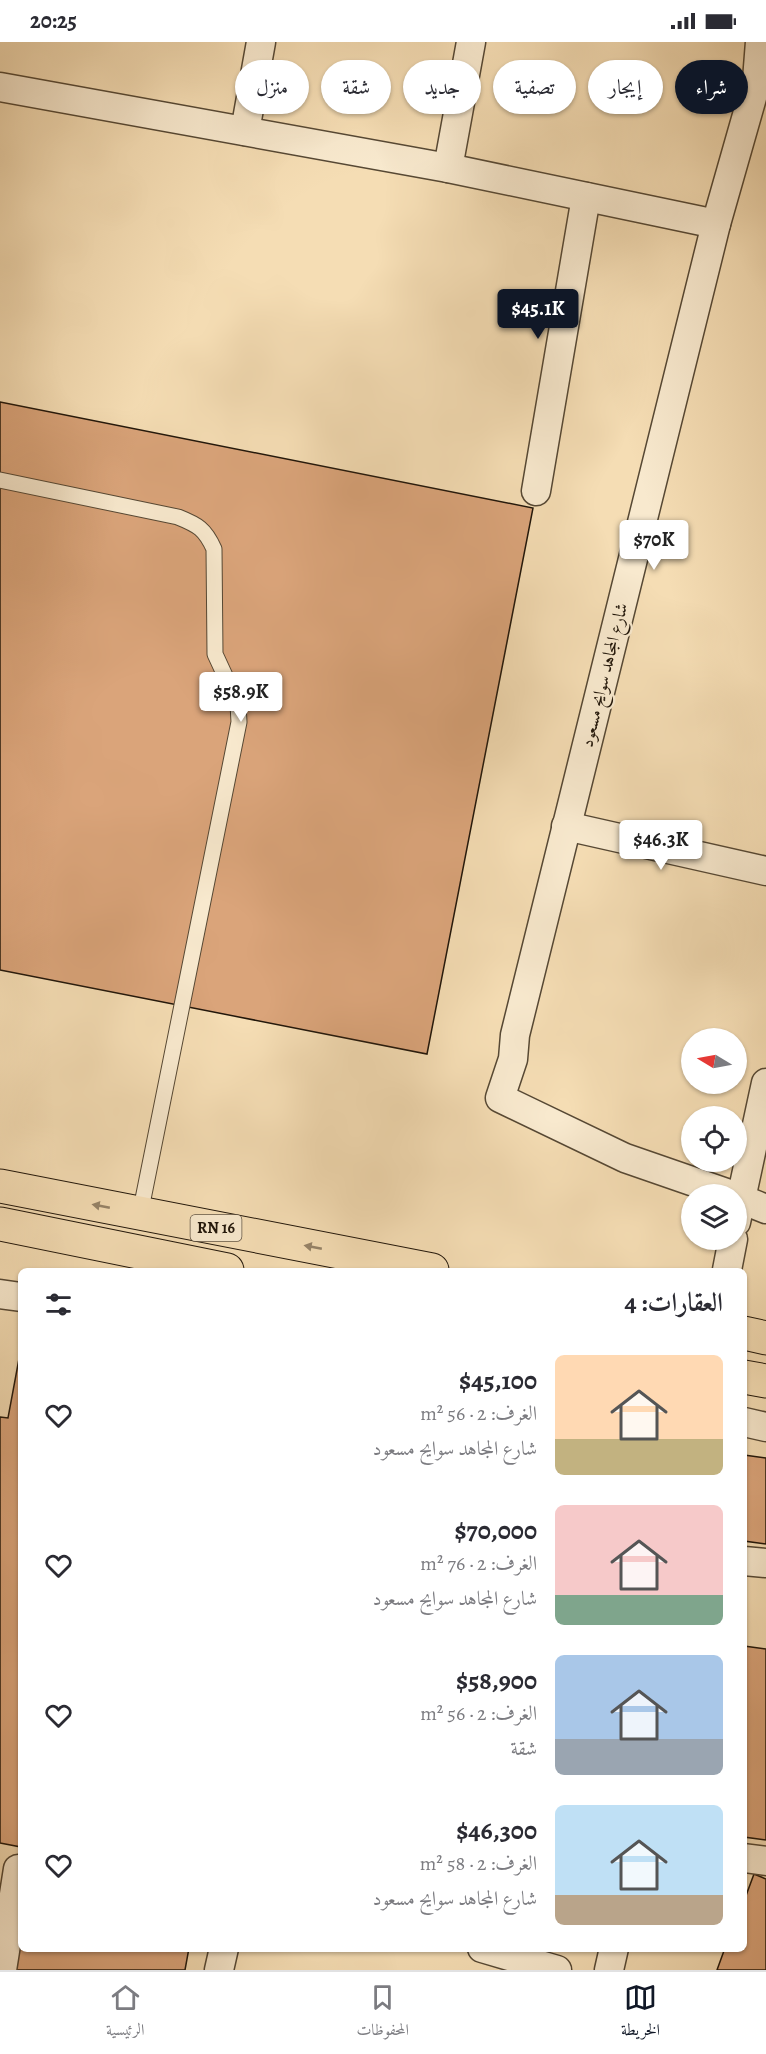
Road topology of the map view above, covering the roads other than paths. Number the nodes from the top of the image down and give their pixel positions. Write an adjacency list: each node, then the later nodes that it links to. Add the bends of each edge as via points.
1 (261, 42): 5 (street)
2 (471, 42): 6 (street)
3 (760, 42): 8 (street, شارع المجاهد سوايح مسعود, via 757,80)
4 (0, 87): 5 (street)
5 (245, 131): 6 (street)
6 (448, 168): 7 (street)
7 (586, 197): 8 (street); 10 (street)
8 (716, 224): 11 (street, شارع المجاهد سوايح مسعود)
9 (0, 480): 17 (lane, via 178,517 196,525 214,549 215,654 238,704 238,723)
10 (536, 491)
11 (566, 826): 12 (street); 14 (street, شارع المجاهد سوايح مسعود, via 515,1035 513,1059 500,1098 625,1158)
12 (766, 871)
13 (766, 1083): 15 (street)
14 (691, 1184)
15 (746, 1184)
16 (0, 1186): 17 (main road, RN 16, one-way to 16)
17 (141, 1214): 22 (main road, RN 16, one-way to 17)
18 (0, 1224): 20 (main road, RN 16)
19 (731, 1250): 23 (street)
20 (134, 1261): 21 (main road, RN 16)
21 (206, 1268)
22 (422, 1268)
23 (727, 1268)
24 (0, 1294): 25 (street)
25 (18, 1297)
26 (747, 1335): 27 (main road)
27 (766, 1338)
28 (747, 1378): 29 (main road)
29 (766, 1381)
30 (747, 1423): 31 (street)
31 (766, 1427)
32 (747, 1561): 33 (street)
33 (766, 1563)
34 (747, 1858): 35 (street)
35 (766, 1861)
36 (13, 1868): 40 (street)
37 (223, 1952): 41 (street)
38 (496, 1952): 42 (street)
39 (613, 1952): 43 (street)
40 (2, 1970)
41 (219, 1970)
42 (557, 1970)
43 (609, 1970)

